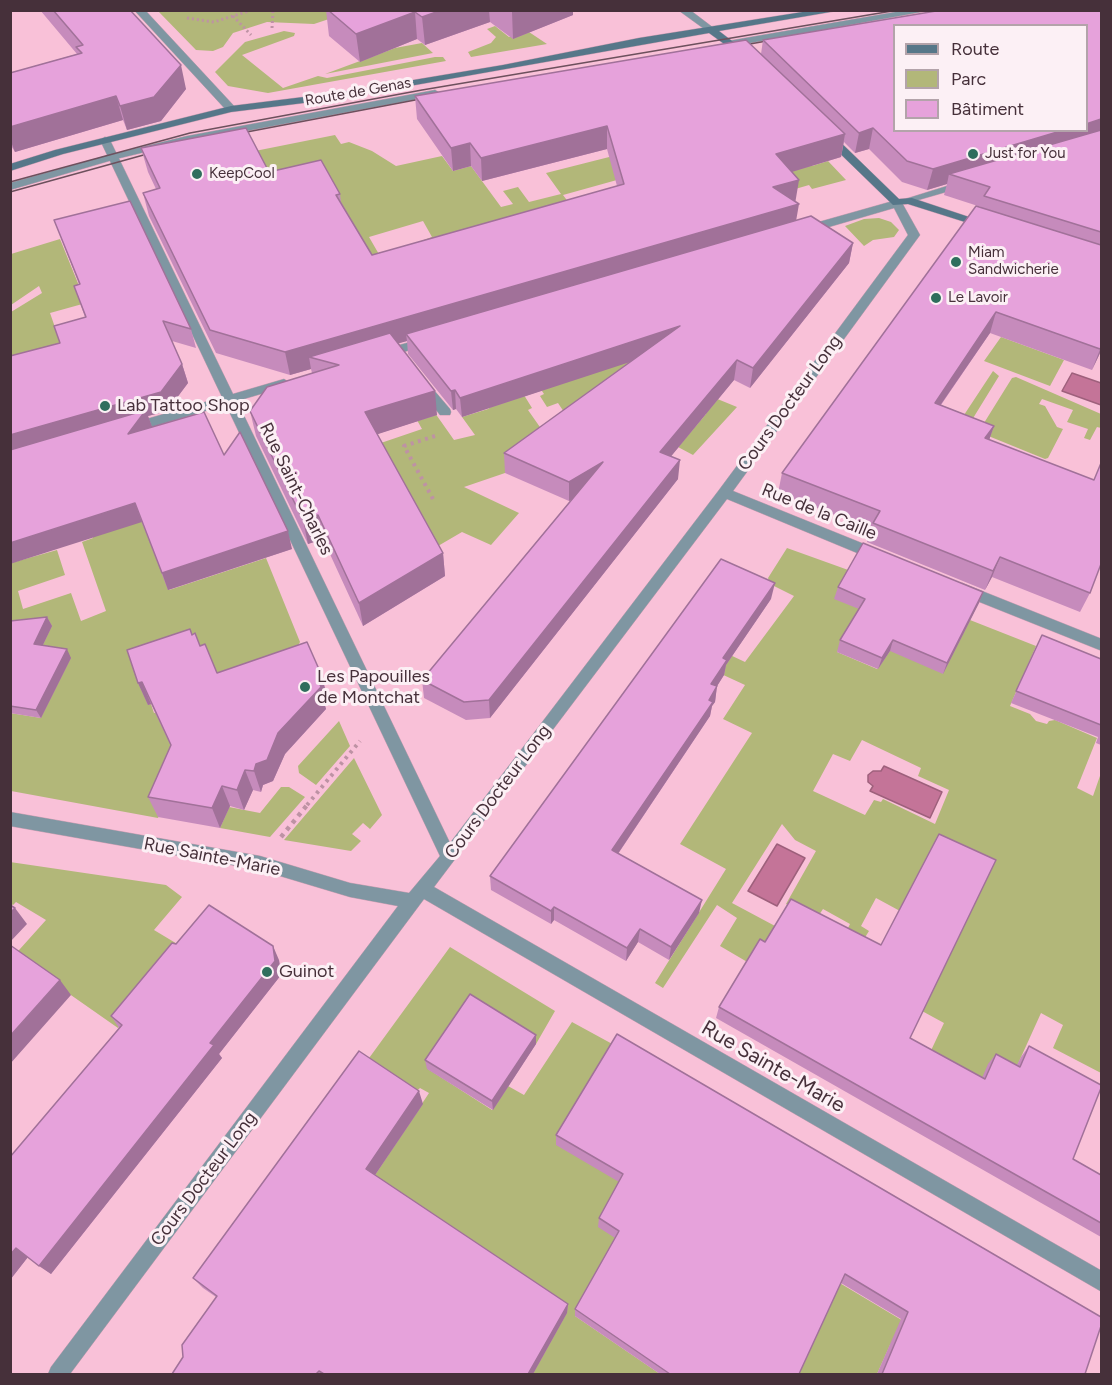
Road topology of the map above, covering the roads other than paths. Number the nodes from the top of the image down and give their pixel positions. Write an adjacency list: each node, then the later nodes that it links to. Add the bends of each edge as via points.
1 (139, 10): 10 (street)
2 (683, 10): 5 (street)
3 (837, 10): 5 (main road, Route de Genas)
4 (927, 10): 6 (street)
5 (710, 29): 6 (main road); 10 (main road, Route de Genas, via 492,70)
6 (729, 44): 7 (street); 8 (main road)
7 (708, 47)
8 (754, 63)
9 (445, 92): 13 (street, Route de Genas, via 245,127)
10 (231, 109): 12 (main road, Route de Genas)
11 (822, 130): 17 (main road)
12 (105, 140): 13 (street, Rue Saint-Charles); 14 (main road, Route de Genas)
13 (113, 157): 16 (street, Route de Genas); 24 (street, Rue Saint-Charles)
14 (10, 168)
15 (979, 179): 17 (street)
16 (10, 187)
17 (903, 202): 18 (main road); 19 (street); 27 (street, Cours Docteur Long, via 914,235)
18 (991, 226)
19 (790, 235)
20 (441, 337): 21 (street, via 399,354)
21 (374, 356)
22 (418, 378): 25 (street)
23 (297, 379): 24 (street)
24 (231, 398): 26 (street); 32 (street, Rue Saint-Charles)
25 (445, 412)
26 (123, 430)
27 (724, 493): 28 (street, Rue de la Caille); 32 (street, Cours Docteur Long)
28 (891, 561)
29 (946, 583): 30 (street)
30 (1101, 645)
31 (10, 819): 33 (street, Rue Sainte-Marie, via 260,863 350,890)
32 (449, 856): 33 (street, Cours Docteur Long)
33 (418, 896): 34 (street, Rue Sainte-Marie); 35 (street, Cours Docteur Long)
34 (1101, 1282)
35 (58, 1374)

